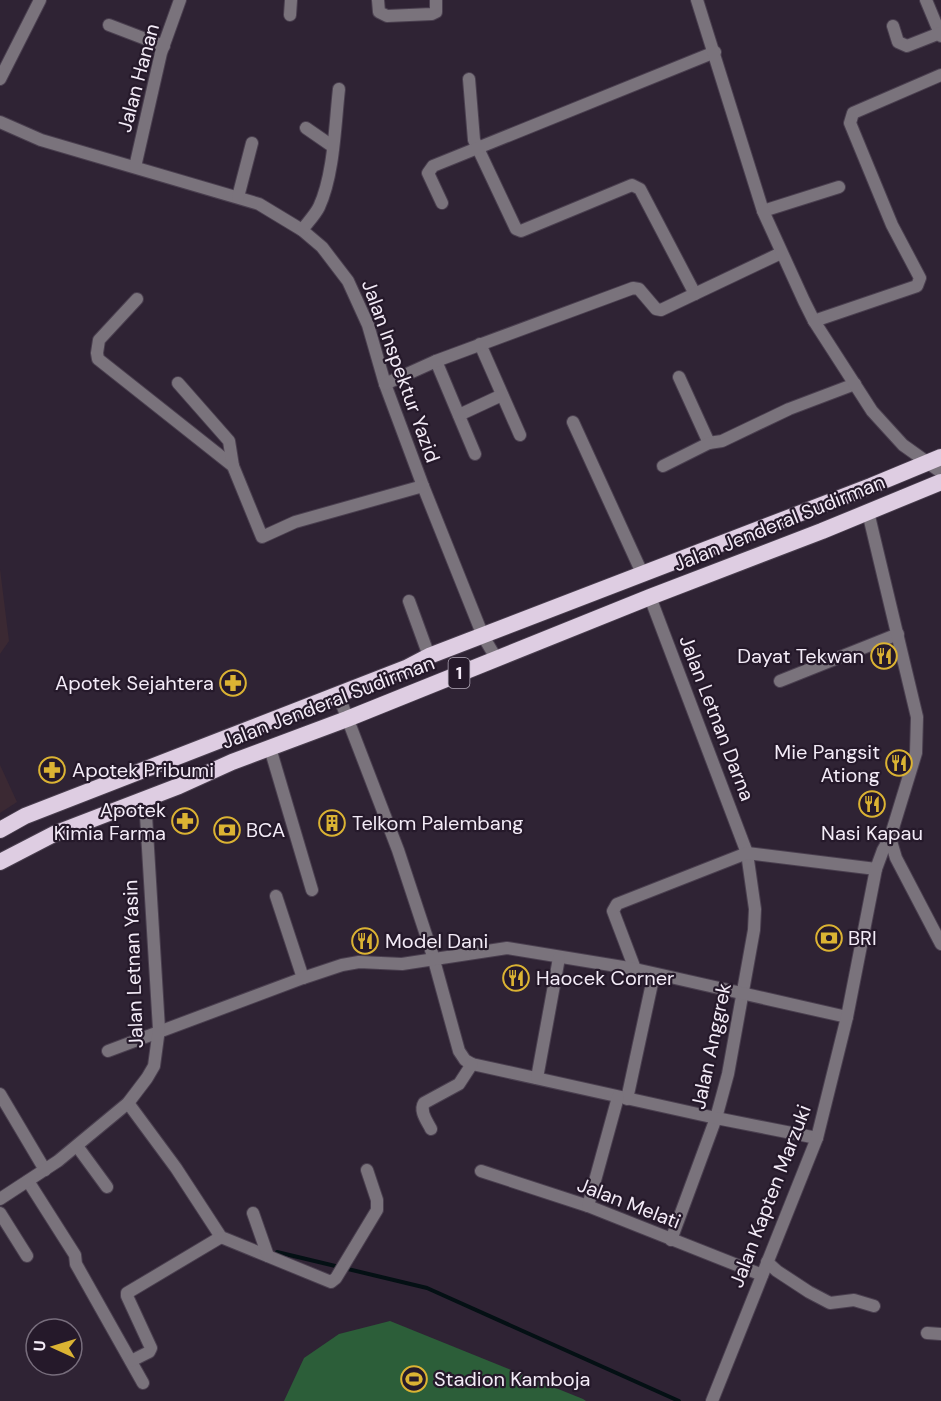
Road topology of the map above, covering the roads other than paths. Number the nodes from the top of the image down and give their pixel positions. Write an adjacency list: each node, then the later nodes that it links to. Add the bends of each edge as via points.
1 (40, 0): 15 (street)
2 (180, 0): 12 (street, Jalan Hanan)
3 (291, 0): 8 (street)
4 (378, 0): 5 (street, via 379,12 387,16 432,14 436,12)
5 (436, 0)
6 (697, 0): 13 (street)
7 (926, 0): 11 (street)
8 (290, 15)
9 (109, 25): 12 (street)
10 (893, 26): 11 (street, via 898,42 908,46)
11 (940, 34)
12 (164, 46): 23 (street, Jalan Hanan)
13 (715, 52): 22 (street); 27 (street)
14 (941, 75): 32 (street, via 853,113 850,123 892,225 920,278 917,286)
15 (0, 79)
16 (469, 79): 22 (street, via 472,134)
17 (339, 89): 21 (street)
18 (0, 122): 23 (street, Jalan Inspektur Yazid, via 41,140)
19 (306, 128): 21 (street)
20 (252, 142): 25 (street)
21 (332, 146): 28 (street, via 324,196)
22 (477, 148): 26 (street, via 429,170); 30 (street, via 518,231 636,186)
23 (135, 167): 25 (street, Jalan Inspektur Yazid)
24 (839, 187): 27 (street)
25 (238, 197): 28 (street, Jalan Inspektur Yazid, via 267,208)
26 (442, 203)
27 (763, 211): 29 (street)
28 (302, 230): 37 (street, Jalan Inspektur Yazid, via 322,247 348,282 373,339)
29 (781, 253): 30 (street); 32 (street)
30 (695, 294): 33 (street, via 661,310 633,288)
31 (137, 299): 46 (street, via 99,340 98,359)
32 (814, 321): 38 (street)
33 (480, 344): 34 (street); 39 (street)
34 (436, 361): 37 (street); 40 (street)
35 (679, 377): 43 (street)
36 (178, 383): 46 (street, via 229,441)
37 (385, 384): 49 (street, Jalan Inspektur Yazid)
38 (855, 384): 43 (street, via 789,409 722,441); 45 (street, via 872,411 903,445)
39 (502, 395): 40 (street); 42 (street)
40 (459, 415): 44 (street)
41 (573, 422): 51 (street)
42 (520, 435)
43 (709, 443): 47 (street)
44 (475, 454)
45 (936, 464): 51 (highway, Jalan Jenderal Sudirman / 1)
46 (233, 466): 49 (street, via 262,537 295,522)
47 (663, 466)
48 (941, 482): 50 (highway, Jalan Jenderal Sudirman / 1)
49 (423, 486): 55 (street, Jalan Inspektur Yazid)
50 (868, 512): 52 (highway, Jalan Jenderal Sudirman / 1); 54 (street, Jalan Kapten Marzuki)
51 (642, 573): 52 (highway); 55 (highway, Jalan Jenderal Sudirman / 1)
52 (650, 597): 57 (highway, Jalan Jenderal Sudirman / 1); 67 (street, Jalan Letnan Darna)
53 (409, 602): 56 (street)
54 (898, 634): 58 (street); 66 (street, Jalan Kapten Marzuki, via 917,731 916,753)
55 (483, 636): 56 (highway, Jalan Jenderal Sudirman / 1); 57 (street, Jalan Inspektur Yazid)
56 (429, 656): 59 (highway, Jalan Jenderal Sudirman / 1)
57 (496, 658): 60 (highway, Jalan Jenderal Sudirman / 1)
58 (780, 681)
59 (338, 694): 60 (street); 61 (highway, Jalan Jenderal Sudirman / 1)
60 (347, 719): 62 (highway, Jalan Jenderal Sudirman / 1); 74 (street, via 398,850)
61 (223, 740): 63 (highway); 65 (highway, Jalan Jenderal Sudirman / 1, via 25,816)
62 (270, 748): 63 (highway, Jalan Jenderal Sudirman / 1); 70 (street)
63 (232, 762): 64 (highway, Jalan Jenderal Sudirman / 1)
64 (145, 799): 68 (highway, Jalan Jenderal Sudirman / 1, via 54,834); 80 (street, Jalan Letnan Yasin)
65 (0, 830)
66 (890, 838): 69 (street, Jalan Kapten Marzuki); 72 (street, via 896,858)
67 (747, 853): 69 (street); 75 (street, via 617,904 613,911); 78 (street, Jalan Anggrek, via 755,919)
68 (0, 862)
69 (876, 869): 79 (street, Jalan Kapten Marzuki)
70 (312, 890)
71 (276, 896): 77 (street)
72 (941, 944)
73 (559, 958): 74 (street, via 507,948); 75 (street); 83 (street)
74 (433, 960): 77 (street, via 352,963); 82 (street, via 459,1052)
75 (635, 969): 76 (street)
76 (654, 974): 78 (street); 85 (street)
77 (303, 978): 80 (street)
78 (742, 994): 79 (street); 87 (street, Jalan Anggrek)
79 (847, 1017): 89 (street, Jalan Kapten Marzuki)
80 (158, 1032): 81 (street); 86 (street, Jalan Letnan Yasin, via 151,1073)
81 (108, 1051)
82 (472, 1064): 83 (street); 88 (street, via 459,1084 422,1106)
83 (537, 1078): 85 (street)
84 (0, 1094): 91 (street)
85 (623, 1098): 87 (street); 97 (street)
86 (128, 1103): 90 (street, Jalan Letnan Yasin); 100 (street)
87 (716, 1118): 89 (street); 101 (street, Jalan Anggrek)
88 (431, 1129)
89 (817, 1138): 104 (street, Jalan Kapten Marzuki)
90 (77, 1146): 91 (street, Jalan Letnan Yasin); 95 (street)
91 (45, 1170): 94 (street, Jalan Letnan Yasin)
92 (367, 1170): 103 (street, via 377,1210 336,1278 331,1282)
93 (481, 1171): 97 (street, Jalan Melati)
94 (28, 1181): 96 (street, Jalan Letnan Yasin); 109 (street, via 75,1255 76,1264)
95 (107, 1187)
96 (0, 1199)
97 (588, 1206): 101 (street, Jalan Melati)
98 (0, 1213): 102 (street)
99 (253, 1213): 103 (street)
100 (221, 1237): 103 (street); 109 (street, via 128,1292 151,1348)
101 (671, 1240): 105 (street, Jalan Melati)
102 (27, 1256)
103 (268, 1256)
104 (767, 1262): 105 (street, Jalan Kapten Marzuki); 106 (street, via 830,1303 854,1300)
105 (762, 1275): 111 (street, Jalan Kapten Marzuki)
106 (874, 1306)
107 (927, 1333): 108 (street)
108 (941, 1335)
109 (131, 1361): 110 (street)
110 (143, 1383)
111 (712, 1401)

